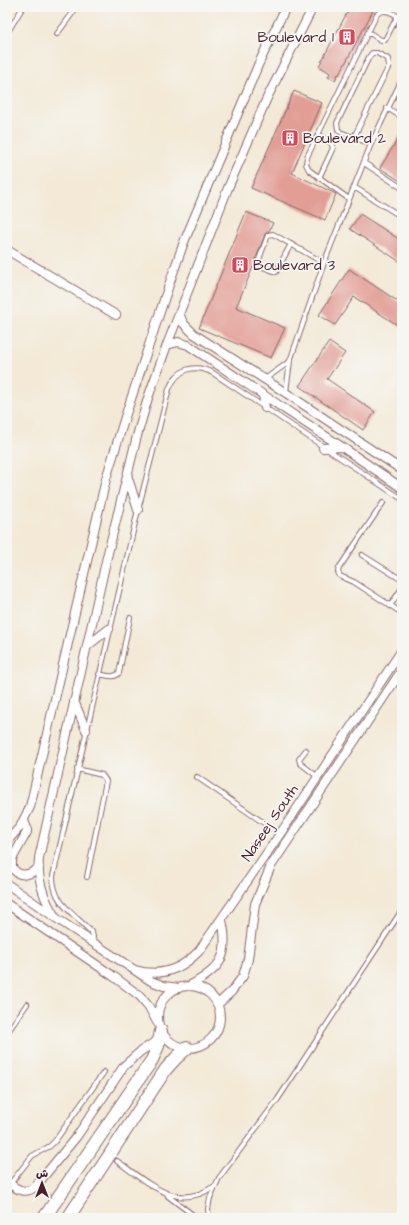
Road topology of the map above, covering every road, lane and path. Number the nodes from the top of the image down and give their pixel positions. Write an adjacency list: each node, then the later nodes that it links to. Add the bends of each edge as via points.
1 (23, 7): 8 (lane)
2 (77, 7): 9 (lane)
3 (286, 7): 60 (street, via 259,63 184,242 124,417 106,479)
4 (313, 7): 25 (street, via 247,143)
5 (397, 17): 6 (lane); 7 (lane, via 388,11 380,12); 7 (lane, via 385,40)
6 (402, 20)
7 (368, 32): 13 (lane)
8 (7, 33)
9 (57, 34)
10 (402, 79): 11 (lane)
11 (387, 108): 12 (lane); 15 (lane)
12 (402, 117)
13 (318, 134): 17 (lane, via 306,161 309,170); 17 (lane, via 333,148)
14 (354, 137): 14 (lane, via 389,66 388,59 377,53 372,53 369,57 337,123 340,132); 15 (lane)
15 (371, 144): 16 (lane)
16 (364, 162): 18 (lane); 19 (lane)
17 (319, 178): 20 (lane)
18 (354, 186): 20 (lane); 21 (lane)
19 (402, 188)
20 (349, 199): 24 (lane)
21 (402, 217)
22 (290, 244): 22 (lane, via 273,234 268,235 258,264 276,272); 24 (lane)
23 (7, 250): 26 (street)
24 (324, 264): 30 (lane)
25 (179, 313): 27 (street, via 183,323); 29 (street)
26 (116, 315)
27 (190, 330): 28 (street, via 182,335); 31 (street)
28 (182, 342): 29 (street); 33 (street)
29 (166, 345): 38 (street, via 141,421)
30 (290, 361): 31 (lane); 32 (lane)
31 (265, 379): 32 (street)
32 (286, 393): 37 (street)
33 (263, 395): 34 (street); 35 (street)
34 (265, 408): 36 (lane); 42 (lane, via 208,371 198,368 178,375 169,389)
35 (342, 447): 36 (street); 39 (street)
36 (323, 448): 40 (lane)
37 (402, 470)
38 (128, 476): 42 (street); 50 (street)
39 (402, 488)
40 (402, 499)
41 (383, 503): 46 (lane, via 338,572)
42 (138, 510): 49 (lane)
43 (362, 555): 44 (lane)
44 (402, 580)
45 (402, 588): 46 (lane)
46 (390, 606): 47 (lane)
47 (402, 613)
48 (130, 618): 53 (lane, via 119,673 117,676)
49 (109, 629): 50 (street); 53 (lane)
50 (87, 646): 54 (street)
51 (402, 650): 59 (street, Naseej South)
52 (402, 670): 75 (street, via 271,866 255,904 248,960 243,976)
53 (99, 674): 55 (lane)
54 (74, 701): 55 (street); 63 (street)
55 (86, 730): 57 (lane)
56 (306, 750): 59 (lane, via 300,763)
57 (77, 769): 64 (lane, via 102,775 106,781); 70 (lane, via 53,882 55,893 61,903 92,932)
58 (197, 777): 61 (lane)
59 (318, 777): 61 (street, Naseej South)
60 (24, 821): 62 (street); 63 (street, via 27,832 12,859 12,867 18,873 26,875)
61 (280, 834): 69 (street, Naseej South)
62 (7, 841)
63 (39, 867): 68 (street, via 43,893)
64 (87, 877)
65 (7, 884): 68 (street)
66 (7, 904): 76 (street, via 140,996 150,1007)
67 (402, 910): 82 (lane, via 278,1099)
68 (56, 918): 70 (street)
69 (222, 920): 71 (street, Naseej South, via 199,951 183,965 163,972); 72 (street, via 224,942 221,960 209,975)
70 (92, 941): 71 (street)
71 (134, 970): 73 (street, via 158,984)
72 (189, 986): 73 (street); 75 (street, via 209,993)
73 (179, 988): 76 (street, via 163,1000 158,1012)
74 (27, 1004): 77 (lane)
75 (218, 1004): 78 (street, via 221,1016 215,1035 200,1047)
76 (160, 1032): 78 (street, via 169,1041); 81 (street, via 124,1066 77,1136 35,1187 25,1191); 84 (main road, via 152,1060)
77 (7, 1033)
78 (187, 1048): 85 (main road, via 166,1069)
79 (104, 1072): 81 (lane, via 55,1141 32,1156)
80 (116, 1161): 83 (lane)
81 (9, 1184)
82 (214, 1187): 83 (lane, via 193,1196); 87 (lane, via 208,1209)
83 (165, 1193): 86 (lane)
84 (44, 1218)
85 (68, 1218)
86 (197, 1218)
87 (209, 1218)

